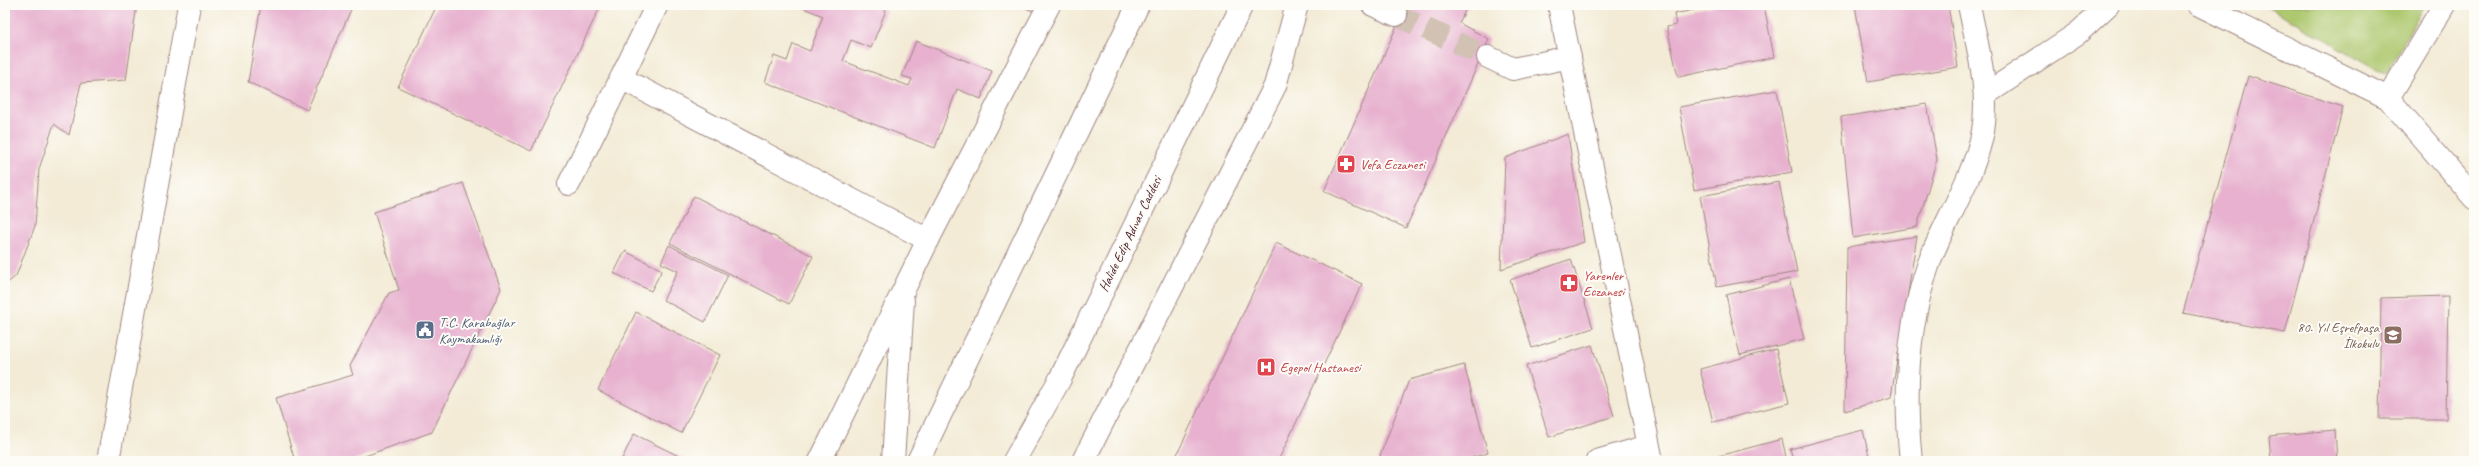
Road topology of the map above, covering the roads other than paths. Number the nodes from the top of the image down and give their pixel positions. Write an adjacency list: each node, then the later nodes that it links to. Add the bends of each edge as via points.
1 (189, 5): 24 (street)
2 (657, 5): 16 (street)
3 (1049, 5): 21 (street)
4 (1138, 5): 27 (street)
5 (1242, 5): 28 (street, Halide Edip Adıvar Caddesi, via 1060,379)
6 (1297, 5): 29 (street, via 1276,86)
7 (1373, 5): 13 (street)
8 (1559, 5): 15 (street)
9 (1969, 5): 17 (street)
10 (2108, 5): 17 (street, via 2078,33)
11 (2199, 5): 18 (street)
12 (2444, 5): 18 (street)
13 (1396, 15)
14 (1488, 57): 15 (street, via 1513,69)
15 (1570, 57): 23 (street)
16 (621, 78): 19 (street); 21 (street)
17 (1986, 94): 31 (street, via 1983,131 1978,149 1929,263 1917,308 1907,393)
18 (2388, 98): 20 (street)
19 (569, 184)
20 (2474, 198)
21 (928, 240): 22 (street)
22 (903, 291): 25 (street); 26 (street)
23 (1650, 454): 30 (street)
24 (108, 461)
25 (820, 461)
26 (894, 461)
27 (918, 461)
28 (1014, 461)
29 (1083, 461)
30 (1597, 461)
31 (1911, 461)

